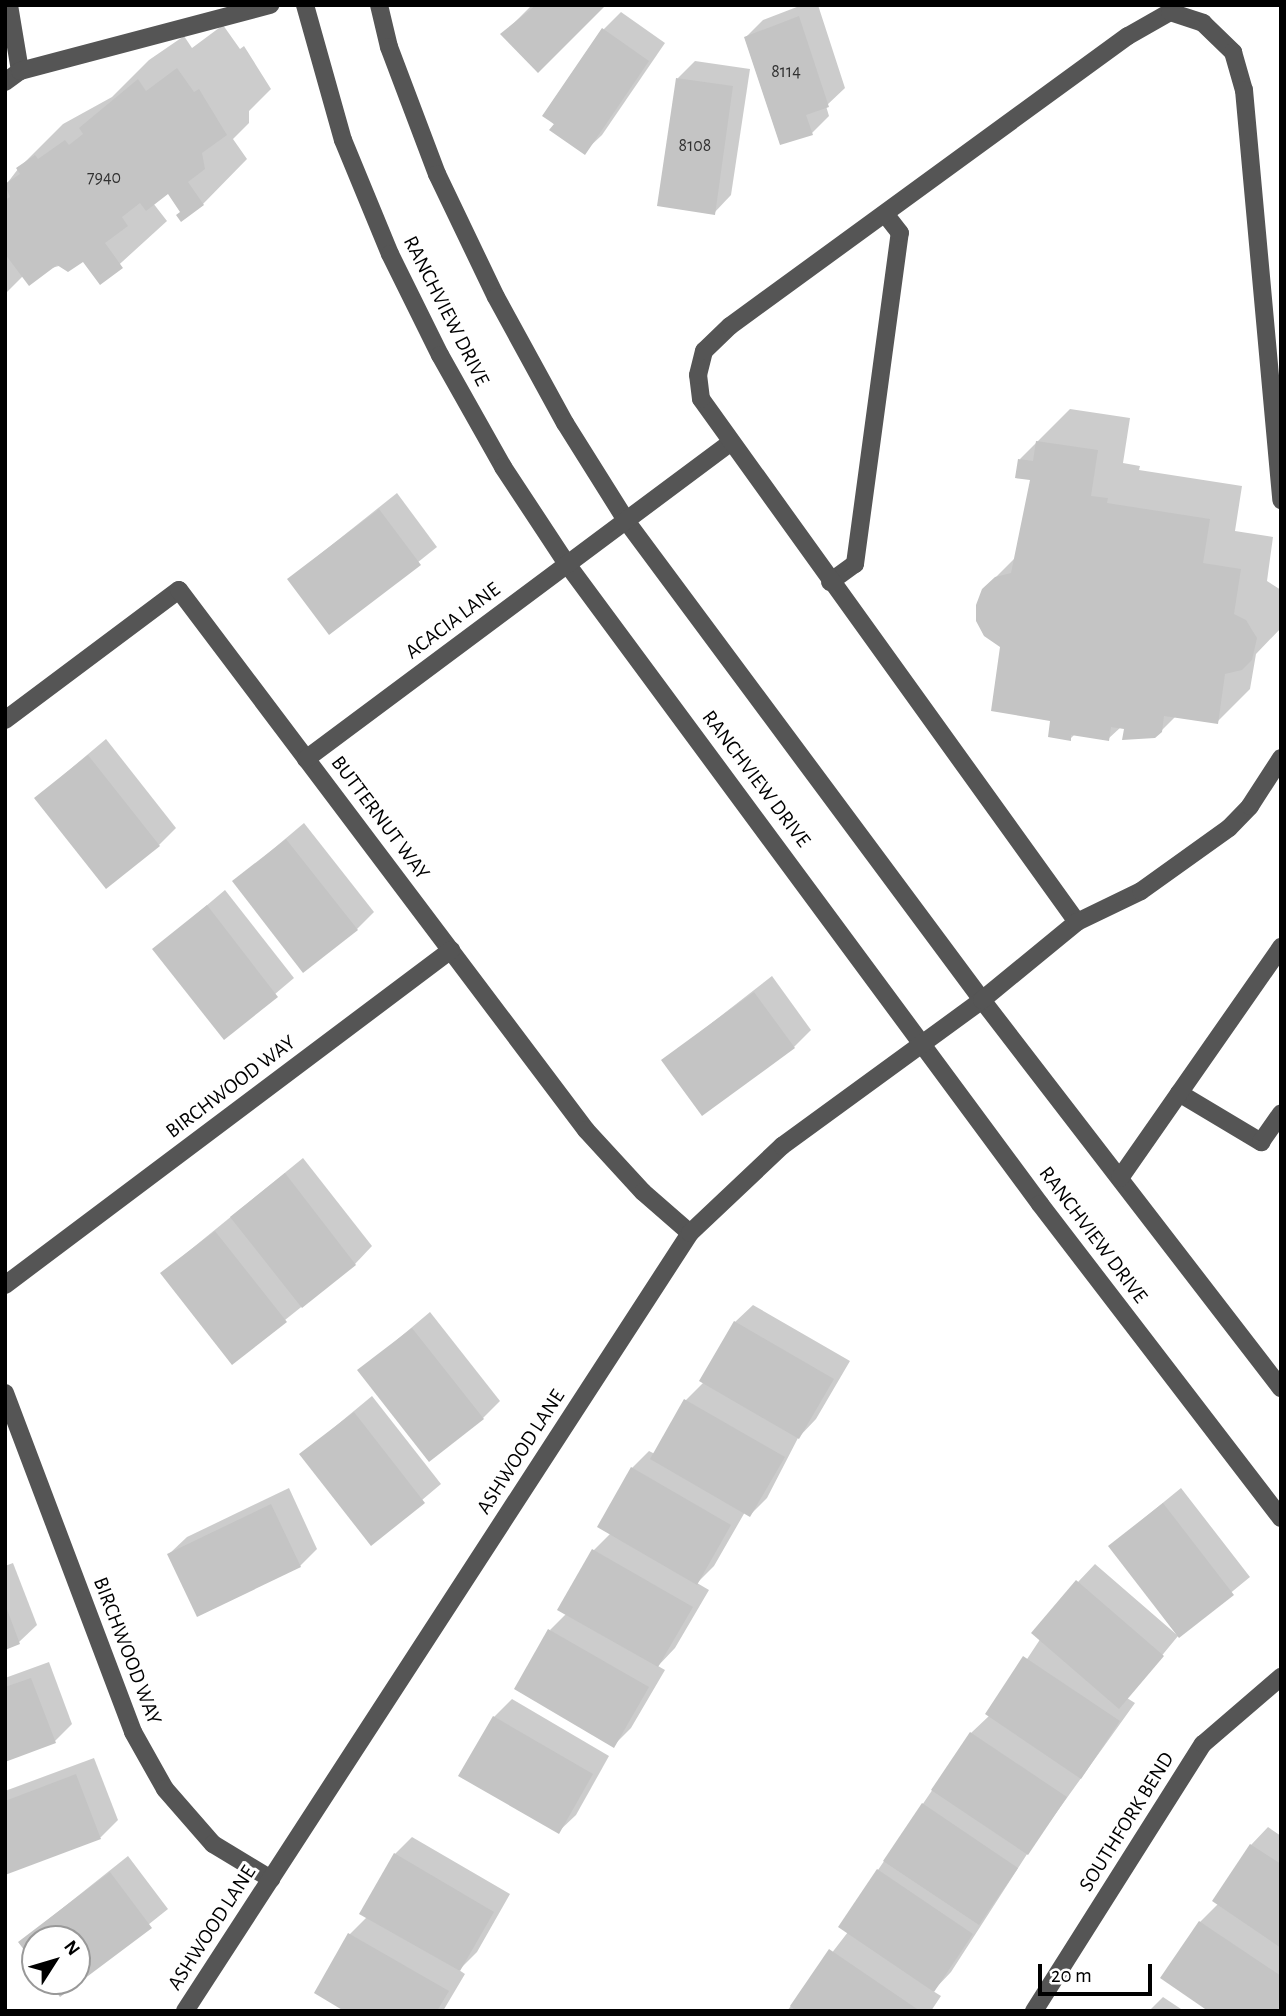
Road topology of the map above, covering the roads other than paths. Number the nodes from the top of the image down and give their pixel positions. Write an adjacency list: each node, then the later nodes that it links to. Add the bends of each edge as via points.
1 (9, 5): 5 (street)
2 (270, 5): 5 (street)
3 (305, 5): 10 (street, RANCHVIEW DRIVE, via 344,140 390,254 503,467)
4 (379, 5): 9 (street, via 389,47 437,174 495,297 565,424)
5 (12, 76)
6 (885, 214): 7 (street, via 730,326 705,351 698,375 701,400); 8 (street, via 1129,36 1170,12 1203,23 1233,52 1244,90); 11 (street, via 900,233 855,564)
7 (730, 443): 9 (street, ACACIA LANE); 11 (street)
8 (1281, 500)
9 (627, 522): 10 (street, ACACIA LANE); 18 (street)
10 (567, 564): 14 (street, ACACIA LANE); 19 (street, RANCHVIEW DRIVE)
11 (830, 582): 15 (street)
12 (5, 720): 14 (street, BUTTERNUT WAY, via 179,590)
13 (1281, 758): 15 (street, ASHWOOD LANE, via 1250,806 1229,828 1140,891)
14 (306, 759): 17 (street, BUTTERNUT WAY)
15 (1077, 922): 18 (street, ASHWOOD LANE)
16 (1281, 947): 20 (street)
17 (451, 950): 23 (street, BUTTERNUT WAY, via 586,1130 643,1192); 24 (street, BIRCHWOOD WAY)
18 (982, 1000): 19 (street, ASHWOOD LANE); 22 (street)
19 (924, 1043): 23 (street, ASHWOOD LANE, via 782,1146); 27 (street, RANCHVIEW DRIVE)
20 (1179, 1093): 21 (street, via 1261,1142); 22 (street)
21 (1281, 1113)
22 (1119, 1178): 25 (street)
23 (690, 1233): 29 (street, ASHWOOD LANE)
24 (5, 1286)
25 (1281, 1388)
26 (5, 1394): 29 (street, BIRCHWOOD WAY, via 133,1732 165,1789 213,1844)
27 (1281, 1518)
28 (1281, 1677): 31 (street, SOUTHFORK BEND, via 1203,1744)
29 (271, 1879): 30 (street, ASHWOOD LANE)
30 (185, 2011)
31 (1034, 2011)

